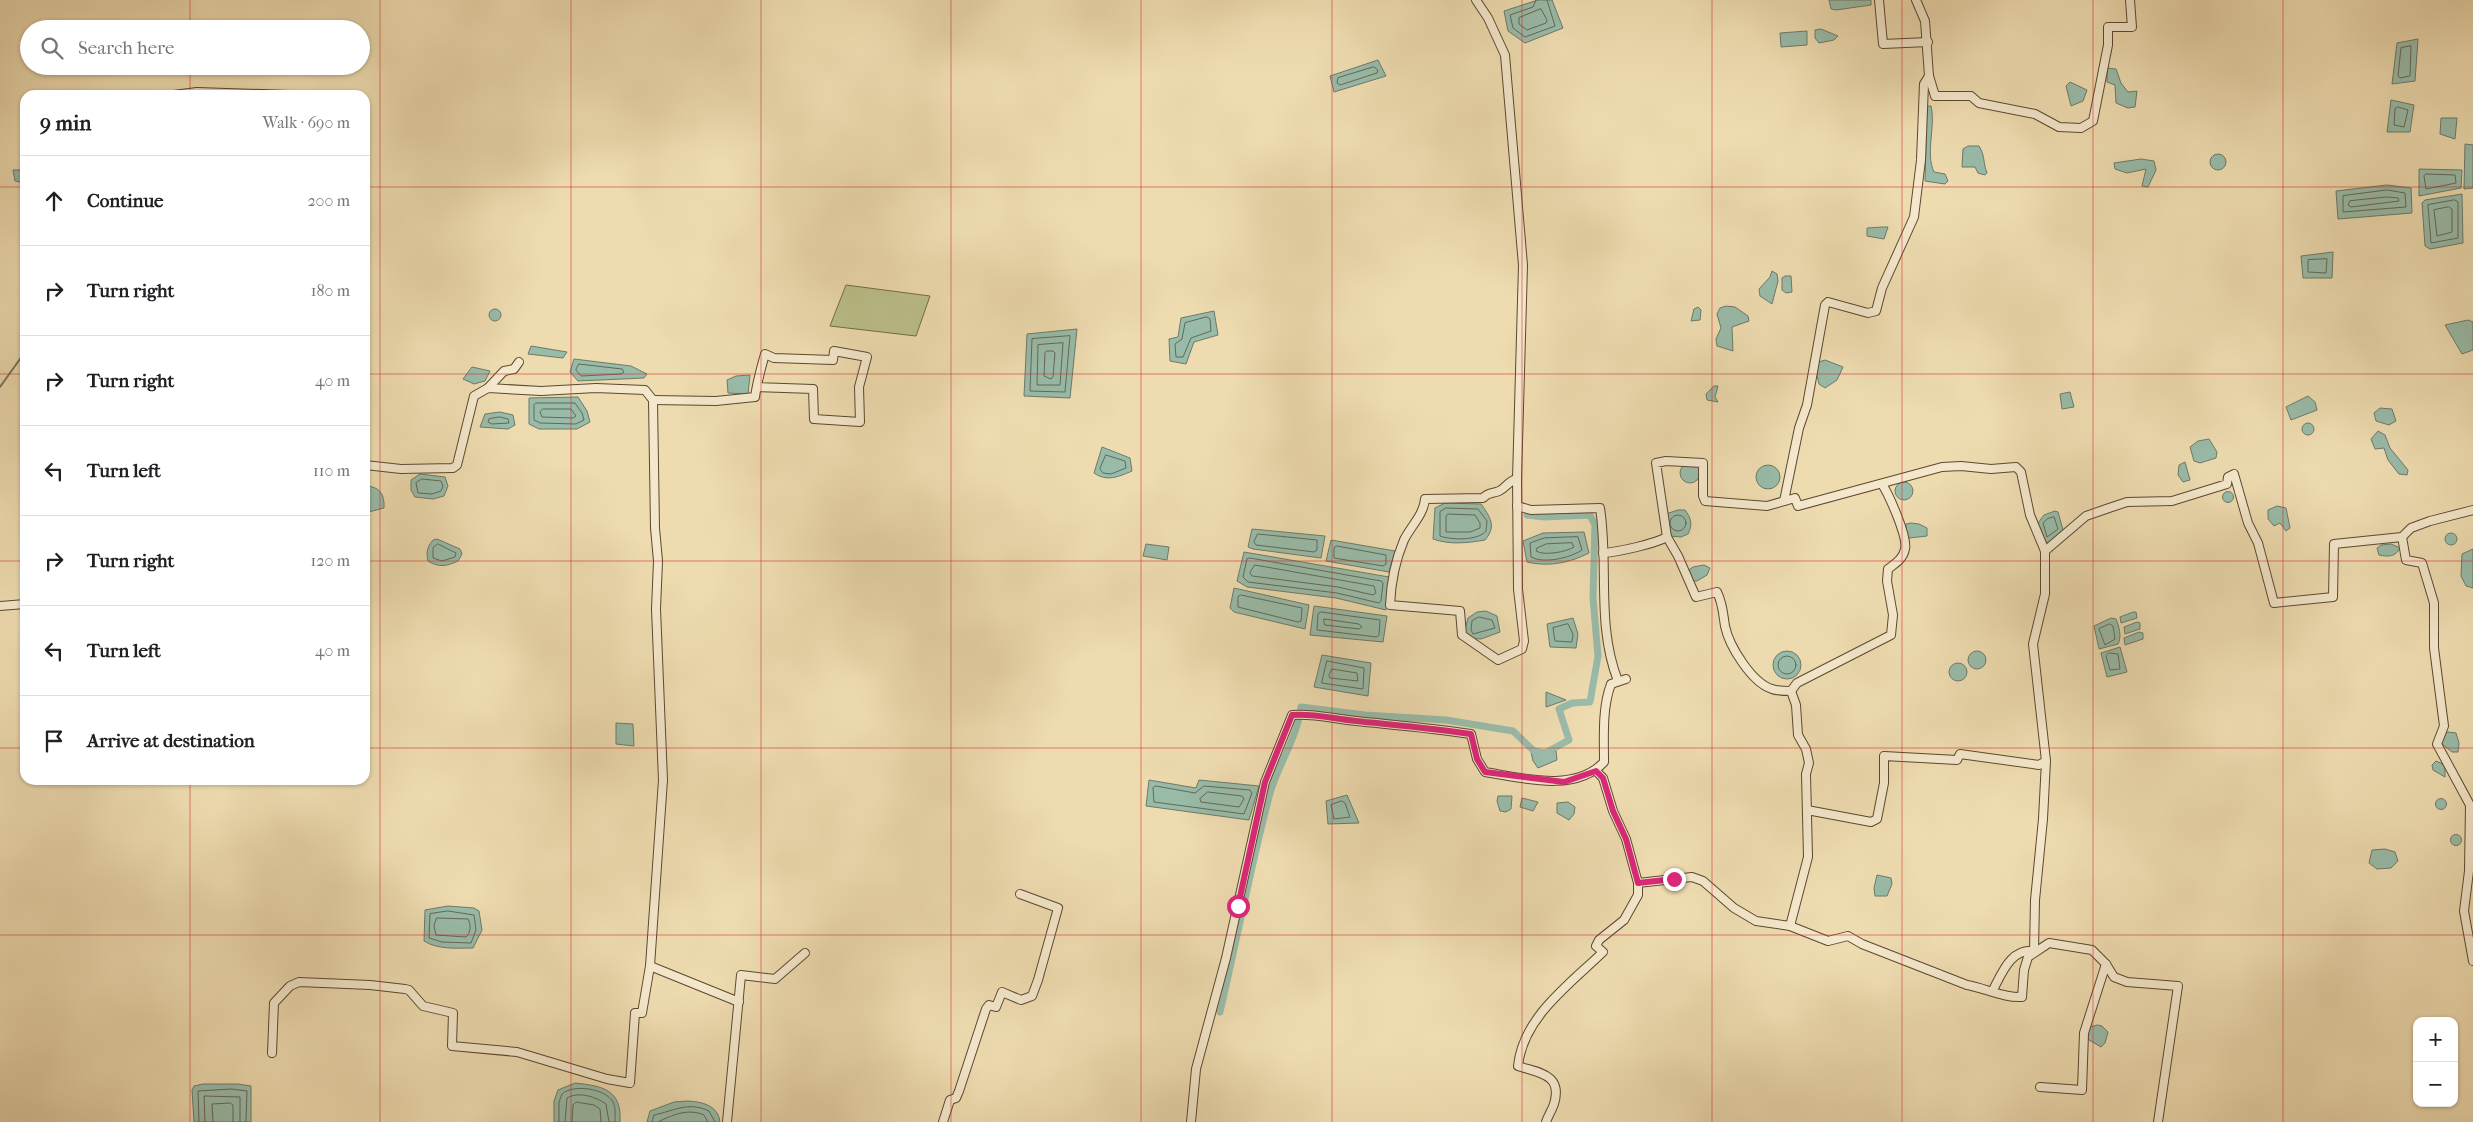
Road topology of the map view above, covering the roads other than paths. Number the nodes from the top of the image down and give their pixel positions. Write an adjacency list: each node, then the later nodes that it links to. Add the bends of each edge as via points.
1 (1476, 0): 12 (street, via 1505,55 1523,265)
2 (1880, 0): 5 (street, via 1883,44)
3 (1916, 0): 5 (street, via 1925,20)
4 (2130, 0): 6 (street, via 2132,27 2108,28 2108,45 2093,122 2081,128 2059,127 2035,114 1979,103 1971,96 1935,96)
5 (1928, 42): 6 (street)
6 (1929, 76): 14 (street, via 1924,84 1921,160 1914,217 1882,288 1876,311 1828,302 1825,305 1807,405)
7 (520, 362): 9 (street, via 514,369 504,371)
8 (757, 387): 8 (street, via 765,354 774,358 833,360 834,351 867,357 859,388 860,422 814,419 813,389); 10 (street, via 755,397 716,401)
9 (488, 388): 10 (street, via 645,390); 11 (street, via 474,396 457,465 453,468 401,470)
10 (652, 400): 36 (street, via 663,780)
11 (370, 466)
12 (1517, 479): 15 (street); 15 (street, via 1483,498 1425,499 1396,560 1390,605 1460,611 1462,635 1498,660 1522,649)
13 (1882, 484): 14 (street, via 1798,506 1795,498); 19 (street, via 1942,467 2016,467 2021,472 2030,515); 25 (street, via 1890,497 1906,547 1902,559 1888,568 1893,615 1891,634 1798,683)
14 (1784, 501): 17 (street, via 1767,506 1705,502 1702,496 1703,463 1656,463)
15 (1518, 506): 20 (street, via 1531,510 1600,508)
16 (2473, 510): 18 (street, via 2411,528)
17 (1666, 537): 20 (street, via 1655,544); 25 (street, via 1696,597 1717,592 1733,648 1747,670 1770,689)
18 (2402, 537): 19 (street, via 2334,544 2333,597 2274,603 2234,474 2228,477 2227,484 2172,502 2127,502 2086,516); 34 (street, via 2406,560 2422,562 2434,603 2434,648 2444,726 2438,744 2470,805 2469,871 2464,911)
19 (2044, 551): 26 (street, via 2045,594 2033,644)
20 (1602, 553): 24 (street, via 1610,660)
21 (20, 604): 22 (street)
22 (0, 606)
23 (1626, 678): 24 (street)
24 (1618, 681): 27 (street, via 1611,684 1607,694 1604,762)
25 (1791, 691): 28 (street, via 1796,705 1798,735 1809,763 1806,774)
26 (2046, 761): 28 (street, via 2039,764 1960,754 1957,760 1884,756 1884,783 1877,819 1871,822); 32 (street)
27 (1596, 771): 29 (street, via 1603,778 1626,839); 43 (street, via 1564,782 1485,772 1477,759 1471,734 1309,714 1292,715 1265,782 1226,958 1196,1069)
28 (1807, 810): 31 (street, via 1808,857)
29 (1638, 883): 31 (street, via 1692,877 1703,881 1734,908 1756,921); 44 (street, via 1638,895 1624,920 1599,940 1596,946 1603,952 1546,1008 1519,1051 1518,1066 1538,1070 1553,1080 1557,1089 1554,1107)
30 (1020, 894): 42 (street, via 1058,908 1038,980 1032,996 1021,1000 1002,992 996,1007 989,1005 986,1008 959,1091 956,1098 950,1100)
31 (1790, 926): 37 (street, via 1828,940 1848,936 1966,985)
32 (2034, 951): 35 (street, via 2049,943 2068,945 2092,950); 37 (street, via 2026,950 2011,958); 37 (street, via 2028,957 2024,970 2022,997 2011,998)
33 (805, 953): 38 (street, via 775,979 741,975)
34 (2473, 961)
35 (2106, 964): 40 (street, via 2084,1033 2082,1090); 45 (street, via 2114,977 2127,982 2178,986)
36 (650, 966): 38 (street); 39 (street, via 642,1013 635,1013 630,1083 517,1052 452,1046 453,1013 423,1006 409,990 383,986 299,982 290,986 274,1003)
37 (1993, 990)
38 (739, 1002): 41 (street)
39 (272, 1053)
40 (2040, 1087)
41 (728, 1122)
42 (943, 1122)
43 (1191, 1122)
44 (1546, 1122)
45 (2158, 1122)

